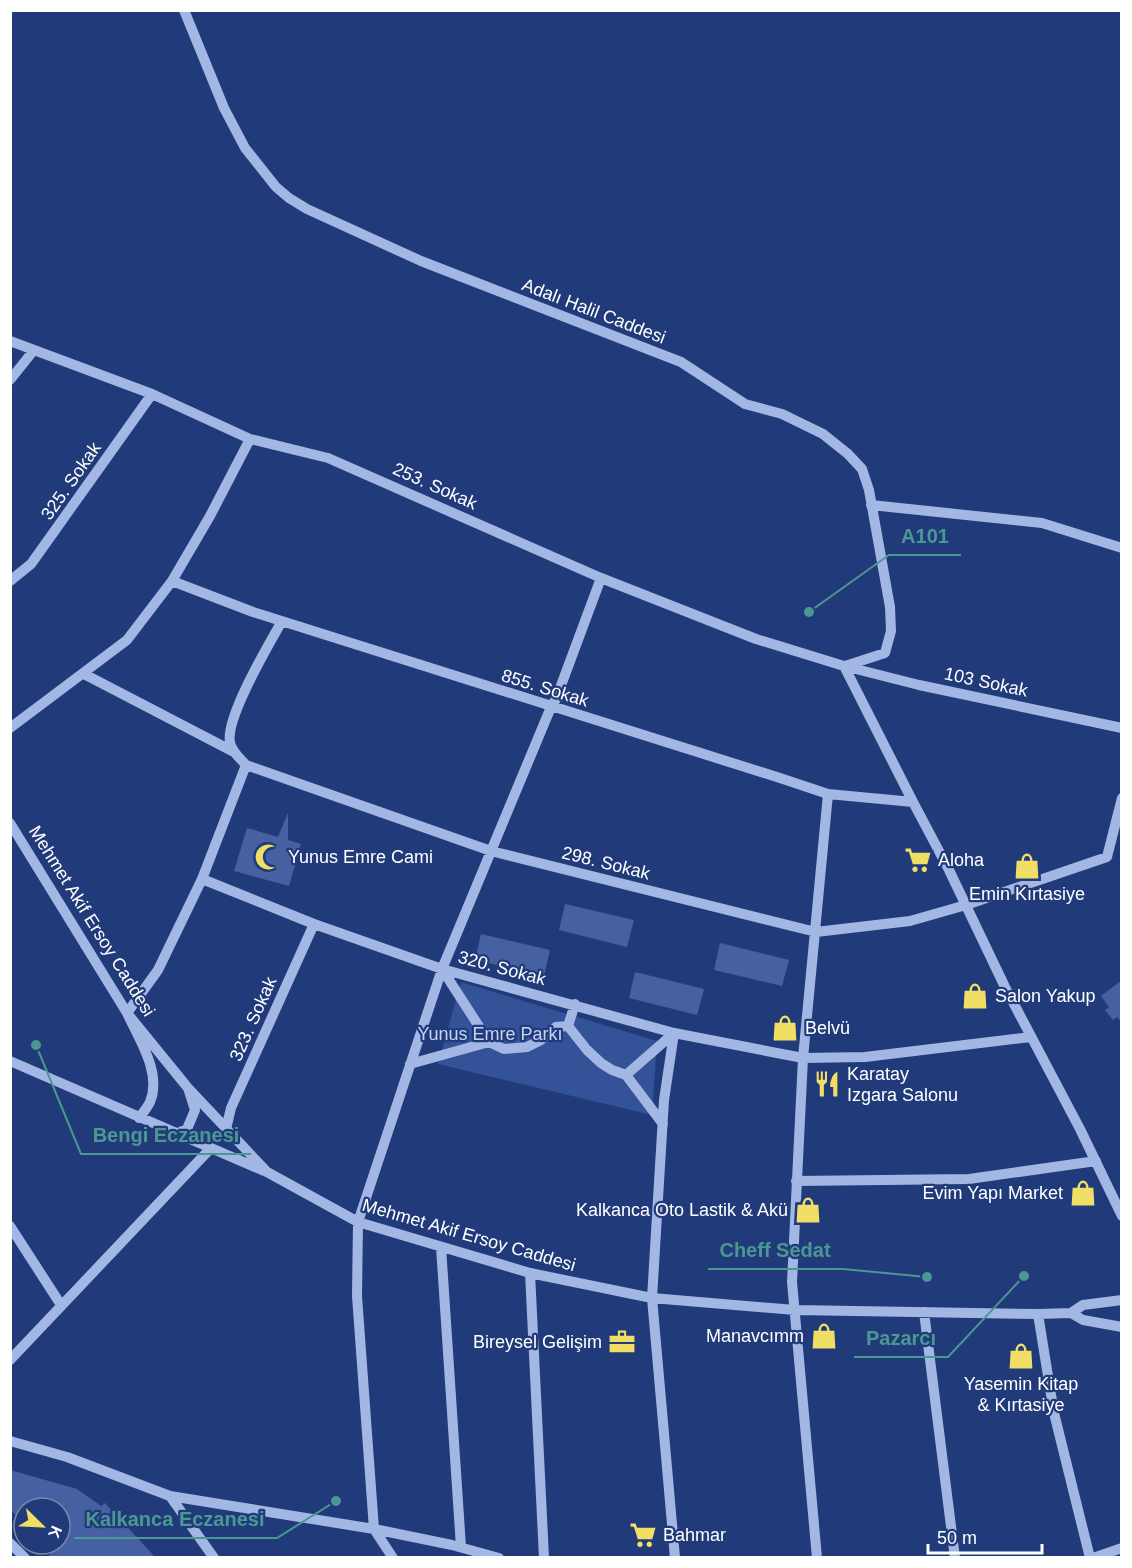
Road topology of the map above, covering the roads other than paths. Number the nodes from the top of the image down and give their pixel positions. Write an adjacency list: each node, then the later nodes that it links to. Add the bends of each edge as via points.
1 (184, 10): 7 (street, Adalı Halil Caddesi, via 224,108 245,148 289,198 421,261 681,362 745,404 782,414 823,434 862,469)
2 (10, 341): 3 (street, 253. Sokak)
3 (34, 350): 4 (street); 5 (street, 253. Sokak)
4 (10, 380)
5 (152, 394): 6 (street, 253. Sokak); 10 (street, 325. Sokak, via 31,564)
6 (250, 439): 9 (street, 253. Sokak, via 328,458); 11 (street)
7 (871, 505): 8 (street, via 1042,523); 13 (street, Adalı Halil Caddesi, via 891,631 885,653)
8 (1122, 548)
9 (602, 578): 13 (street, 253. Sokak, via 756,639); 15 (street)
10 (10, 581)
11 (172, 581): 12 (street, 855. Sokak); 14 (street, via 127,640)
12 (282, 621): 15 (street, 855. Sokak); 18 (street, via 260,659 230,727)
13 (844, 666): 17 (street, 103 Sokak); 22 (street)
14 (84, 674): 16 (street); 18 (street)
15 (550, 707): 20 (street, 855. Sokak); 24 (street)
16 (10, 728)
17 (1122, 729)
18 (234, 752): 19 (street)
19 (246, 765): 24 (street, 298. Sokak); 25 (street)
20 (828, 794): 22 (street, 855. Sokak); 28 (street)
21 (1122, 798): 26 (street, 298. Sokak, via 1107,858)
22 (913, 802): 26 (street)
23 (10, 823): 31 (street, Mehmet Akif Ersoy Caddesi)
24 (491, 851): 28 (street, 298. Sokak); 29 (street)
25 (202, 879): 27 (street, 320. Sokak); 31 (street, via 158,970)
26 (966, 905): 28 (street, 298. Sokak, via 910,921); 34 (street)
27 (314, 924): 29 (street, 320. Sokak); 43 (street, 323. Sokak, via 231,1108)
28 (816, 932): 36 (street)
29 (442, 969): 30 (street, 320. Sokak); 35 (street); 38 (street)
30 (575, 1004): 32 (street); 33 (street, 320. Sokak)
31 (127, 1013): 40 (street, Mehmet Akif Ersoy Caddesi); 41 (street, via 154,1082 150,1102)
32 (568, 1026): 35 (street, via 556,1027 527,1047 504,1049); 39 (street, via 601,1063)
33 (674, 1033): 36 (street, 320. Sokak); 39 (street); 42 (street)
34 (1031, 1037): 36 (street, 320. Sokak, via 865,1057); 46 (street)
35 (489, 1042): 38 (street)
36 (803, 1058): 48 (street)
37 (10, 1062): 41 (street)
38 (410, 1064): 50 (street)
39 (626, 1075): 42 (street)
40 (188, 1088): 43 (street, Mehmet Akif Ersoy Caddesi); 44 (street, via 195,1110 187,1129)
41 (139, 1118): 44 (street)
42 (663, 1124): 54 (street)
43 (226, 1129): 47 (street, Mehmet Akif Ersoy Caddesi)
44 (176, 1134): 45 (street)
45 (210, 1149): 47 (street); 56 (street)
46 (1096, 1161): 48 (street, via 969,1179); 49 (street)
47 (267, 1172): 50 (street, Mehmet Akif Ersoy Caddesi)
48 (796, 1181): 57 (street, via 792,1282)
49 (1122, 1216)
50 (358, 1222): 52 (street, Mehmet Akif Ersoy Caddesi); 65 (street, via 357,1296)
51 (10, 1226): 56 (street)
52 (441, 1247): 53 (street, Mehmet Akif Ersoy Caddesi); 67 (street)
53 (530, 1273): 54 (street, Mehmet Akif Ersoy Caddesi); 73 (street)
54 (652, 1298): 57 (street, Mehmet Akif Ersoy Caddesi); 74 (street)
55 (1122, 1300): 59 (street, via 1083,1305)
56 (61, 1305): 62 (street)
57 (795, 1310): 58 (street, Mehmet Akif Ersoy Caddesi); 75 (street)
58 (924, 1312): 60 (street, Mehmet Akif Ersoy Caddesi); 76 (street)
59 (1071, 1313): 60 (street, Mehmet Akif Ersoy Caddesi); 61 (street, via 1083,1320)
60 (1038, 1314): 77 (street, via 1054,1413)
61 (1122, 1327)
62 (10, 1360)
63 (10, 1441): 64 (street, via 67,1457)
64 (170, 1496): 65 (street); 70 (street)
65 (374, 1529): 67 (street); 71 (street)
66 (10, 1543): 69 (street)
67 (461, 1547): 72 (street)
68 (1122, 1548): 77 (street)
69 (25, 1557)
70 (214, 1557)
71 (393, 1557)
72 (499, 1557)
73 (544, 1557)
74 (675, 1557)
75 (817, 1557)
76 (955, 1557)
77 (1092, 1557)

